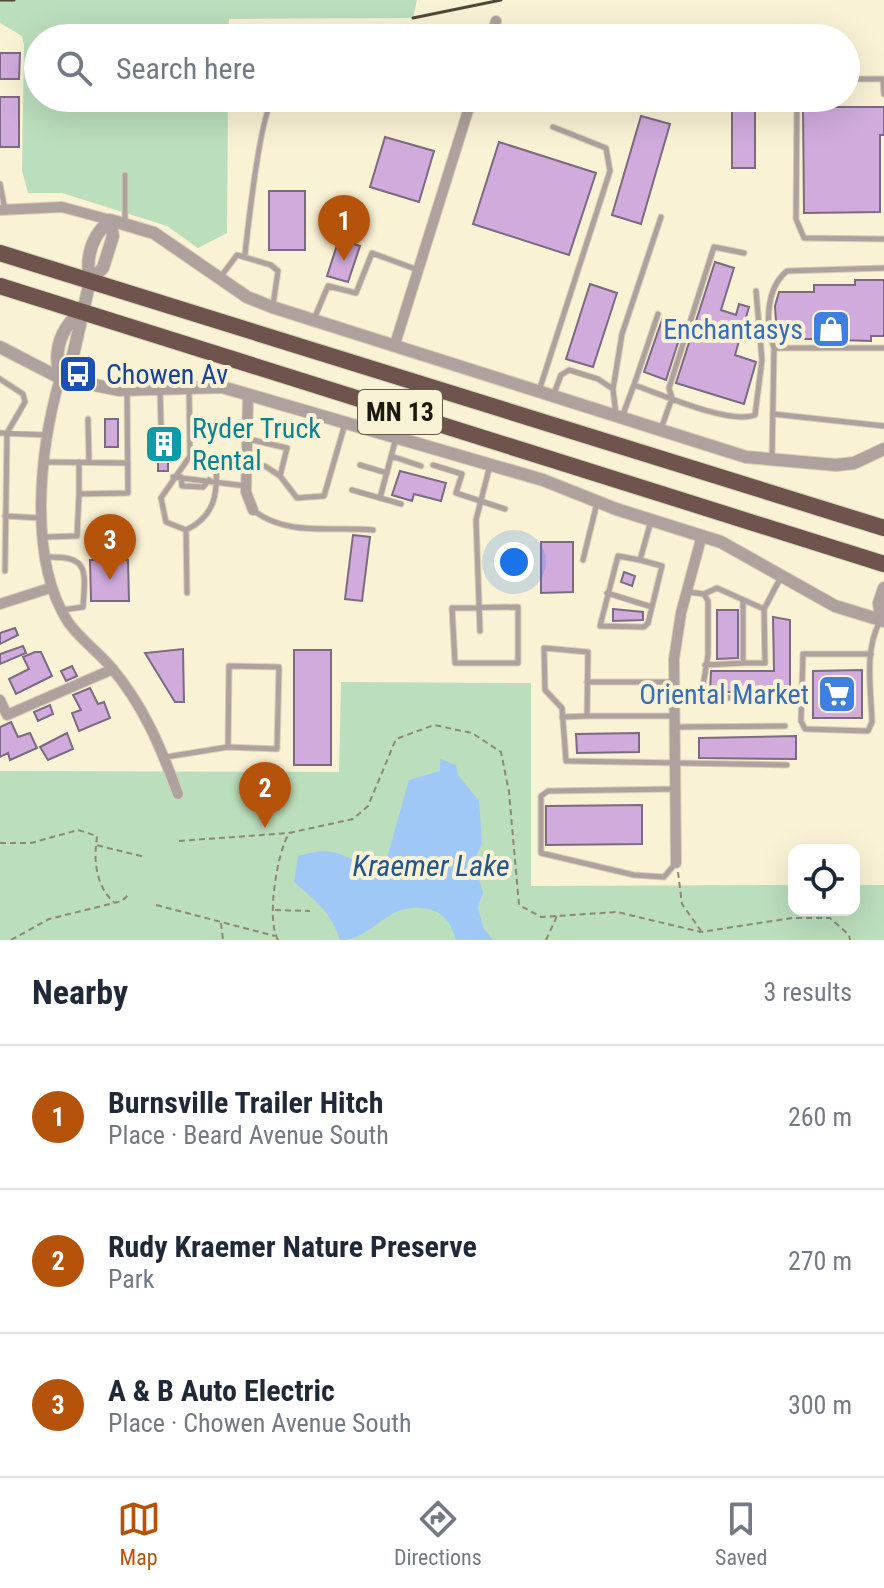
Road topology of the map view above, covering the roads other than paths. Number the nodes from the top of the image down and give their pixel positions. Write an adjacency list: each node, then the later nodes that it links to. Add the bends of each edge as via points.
1 (496, 21): 2 (street)
2 (495, 24)
3 (860, 79): 4 (lane, via 883,79)
4 (884, 94)
5 (267, 112): 18 (lane)
6 (468, 112): 20 (street)
7 (797, 112): 15 (lane, via 796,219 804,238)
8 (553, 127): 40 (lane, via 606,148 610,171)
9 (125, 175): 14 (lane)
10 (0, 184): 11 (lane)
11 (3, 210): 13 (street, via 62,207)
12 (661, 217): 39 (lane, via 622,334)
13 (110, 220): 14 (street); 22 (street, via 97,232 87,265)
14 (125, 224): 21 (street, via 154,233)
15 (884, 239)
16 (0, 253): 22 (highway, MN 13)
17 (744, 253): 43 (lane, via 714,247 669,388)
18 (245, 254): 21 (lane, via 237,255); 25 (lane, via 278,271)
19 (884, 268): 31 (lane, via 787,271 770,295)
20 (418, 270): 28 (lane, via 372,253 356,293 328,286); 29 (street)
21 (219, 279): 25 (street)
22 (90, 281): 26 (street); 84 (highway, MN 13)
23 (0, 286): 26 (highway, MN 13)
24 (756, 291): 43 (lane, via 762,360 755,415 716,412)
25 (272, 307): 28 (street)
26 (81, 311): 33 (street, via 66,325 55,360); 92 (highway, MN 13)
27 (658, 314): 35 (lane)
28 (314, 320): 29 (street)
29 (395, 344): 40 (street)
30 (0, 347): 33 (street)
31 (774, 348): 32 (lane); 44 (lane)
32 (884, 348)
33 (60, 378): 38 (street); 52 (street)
34 (0, 379): 51 (lane, via 23,394 25,402)
35 (634, 385): 43 (lane); 45 (lane)
36 (160, 388): 37 (street); 38 (street); 48 (lane)
37 (189, 388): 41 (street, via 222,387); 56 (lane)
38 (127, 389): 62 (lane)
39 (613, 389): 42 (lane, via 569,370 561,375); 45 (lane)
40 (538, 392): 42 (street)
41 (248, 395): 47 (street); 54 (street)
42 (553, 396): 45 (street)
43 (672, 398): 50 (lane)
44 (773, 414): 49 (lane); 58 (lane)
45 (619, 417): 50 (street)
46 (88, 419): 61 (lane)
47 (345, 423): 53 (street); 69 (lane, via 324,496 297,498)
48 (161, 425)
49 (884, 426)
50 (661, 430): 58 (street)
51 (3, 433): 52 (lane); 81 (lane)
52 (47, 435): 59 (street)
53 (396, 438): 57 (lane); 65 (street)
54 (247, 439): 66 (street); 69 (lane, via 287,448)
55 (884, 449): 58 (street, via 836,465)
56 (190, 456): 70 (lane); 71 (lane, via 216,461)
57 (391, 456): 67 (lane); 68 (lane)
58 (772, 461)
59 (44, 462): 60 (lane); 82 (street)
60 (79, 462): 61 (lane); 74 (lane)
61 (89, 462): 62 (lane)
62 (128, 463): 74 (lane, via 128,493)
63 (360, 465): 68 (lane)
64 (433, 465): 76 (lane, via 462,474 456,493)
65 (490, 465): 76 (lane); 77 (street)
66 (246, 466): 69 (lane, via 265,466); 72 (street)
67 (421, 466)
68 (387, 473): 75 (lane)
69 (280, 476)
70 (172, 477): 71 (lane); 85 (lane, via 161,498 166,522)
71 (218, 480): 72 (lane); 85 (lane, via 217,496 202,522)
72 (246, 486): 80 (street)
73 (352, 490): 75 (lane)
74 (79, 494): 88 (lane, via 77,536)
75 (380, 498): 78 (lane)
76 (480, 501): 79 (lane); 104 (lane)
77 (597, 502): 83 (street); 90 (lane)
78 (401, 504)
79 (505, 509)
80 (253, 510): 86 (lane, via 272,524 291,529)
81 (5, 516): 82 (lane); 93 (lane)
82 (44, 518): 88 (street)
83 (651, 520): 87 (street); 91 (lane)
84 (884, 528)
85 (186, 530): 98 (lane)
86 (373, 530)
87 (702, 535): 94 (street); 97 (street)
88 (43, 537): 89 (street)
89 (45, 557): 95 (street); 106 (lane, via 69,556 83,567 83,607)
90 (583, 560)
91 (640, 560): 99 (lane, via 618,556); 103 (lane, via 662,566)
92 (884, 564)
93 (5, 571)
94 (781, 576): 105 (lane); 107 (street, via 835,606)
95 (50, 588): 102 (street); 106 (street)
96 (884, 588): 107 (street, via 879,603)
97 (687, 592): 100 (lane); 114 (street)
98 (187, 593)
99 (607, 593): 103 (lane); 103 (lane, via 600,626 644,627)
100 (704, 594): 101 (lane, via 717,588); 111 (lane)
101 (743, 600): 105 (lane); 110 (lane)
102 (0, 604)
103 (652, 607)
104 (479, 608): 104 (lane, via 452,608 455,663 518,663 518,607); 108 (lane)
105 (764, 609): 110 (lane, via 765,663)
106 (62, 610): 112 (street)
107 (883, 619): 109 (lane, via 870,639)
108 (480, 631)
109 (871, 654): 115 (lane, via 803,654); 115 (lane, via 868,731 805,729)
110 (743, 663): 111 (lane)
111 (705, 665): 116 (lane)
112 (113, 669): 118 (street, via 7,715); 124 (street, via 136,700)
113 (587, 682): 114 (lane); 119 (lane); 120 (lane, via 588,652 544,648 545,690 562,708)
114 (674, 682): 117 (street)
115 (802, 697): 116 (lane)
116 (701, 698): 117 (lane)
117 (674, 699): 121 (street)
118 (0, 700)
119 (587, 716): 120 (lane); 121 (lane)
120 (562, 717): 125 (lane, via 566,761)
121 (674, 722): 122 (lane); 125 (street)
122 (785, 726)
123 (228, 747): 123 (lane, via 229,666 279,667 277,749); 124 (lane)
124 (165, 757): 128 (street)
125 (675, 763): 126 (lane); 127 (street)
126 (787, 765)
127 (675, 789): 129 (street); 129 (lane, via 548,791 541,796 541,853 634,875 664,877)
128 (178, 794)
129 (676, 863)

